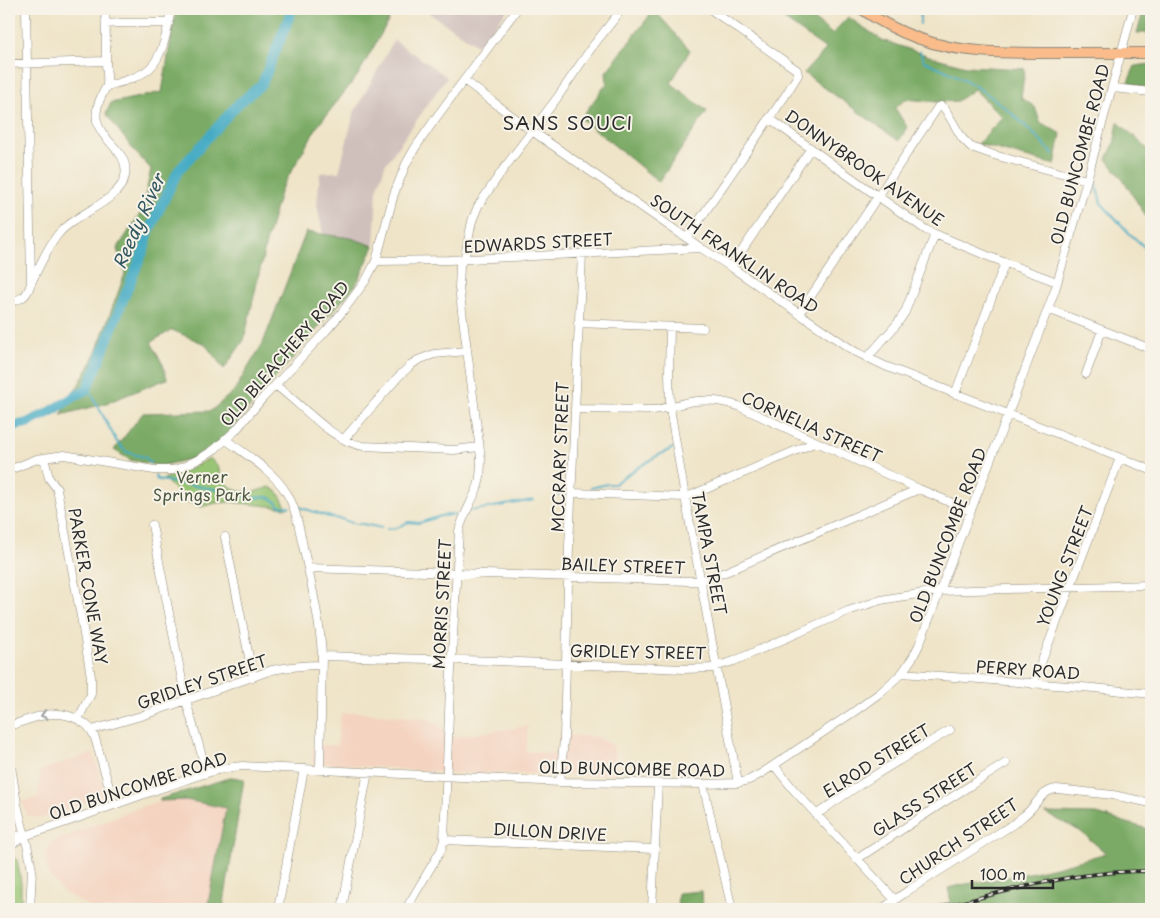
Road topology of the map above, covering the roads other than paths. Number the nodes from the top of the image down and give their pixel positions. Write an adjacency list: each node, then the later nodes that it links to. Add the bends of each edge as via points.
1 (26, 9): 14 (street)
2 (105, 9): 10 (street)
3 (171, 9): 9 (street)
4 (517, 9): 16 (street, OLD BLEACHERY ROAD)
5 (622, 9): 21 (street, MORRIS STREET)
6 (710, 9): 20 (street, via 798,72 798,77)
7 (862, 9): 11 (main road, via 908,34 962,49)
8 (1133, 9): 11 (street, OLD BUNCOMBE ROAD)
9 (168, 23): 10 (street); 17 (street, via 160,53 152,66 140,75)
10 (106, 24): 13 (street)
11 (1121, 53): 12 (main road); 18 (street, OLD BUNCOMBE ROAD)
12 (1151, 53)
13 (106, 61): 14 (street); 17 (street)
14 (27, 63): 15 (street); 34 (street)
15 (9, 64)
16 (464, 80): 21 (street, SOUTH FRANKLIN ROAD); 30 (street, OLD BLEACHERY ROAD, via 406,164 394,194)
17 (107, 86): 34 (street, via 98,104 97,119 103,133 123,159 123,182 113,195 61,231)
18 (1112, 88): 19 (street); 23 (street, OLD BUNCOMBE ROAD)
19 (1151, 92)
20 (769, 118): 22 (street, DONNYBROOK AVENUE); 26 (street)
21 (532, 131): 26 (street, SOUTH FRANKLIN ROAD); 29 (street, MORRIS STREET, via 478,206)
22 (811, 148): 24 (street, DONNYBROOK AVENUE); 32 (street)
23 (1087, 180): 24 (street, via 971,147 941,106); 33 (street, OLD BUNCOMBE ROAD)
24 (878, 196): 25 (street, DONNYBROOK AVENUE); 37 (street)
25 (935, 234): 31 (street, DONNYBROOK AVENUE); 44 (street, via 905,312)
26 (687, 238): 27 (street, SOUTH FRANKLIN ROAD)
27 (701, 248): 28 (street, EDWARDS STREET); 32 (street, SOUTH FRANKLIN ROAD)
28 (582, 253): 29 (street, EDWARDS STREET); 38 (street, MCCRARY STREET)
29 (463, 259): 30 (street, EDWARDS STREET); 43 (street, MORRIS STREET, via 459,288)
30 (376, 261): 46 (street, OLD BLEACHERY ROAD, via 343,311)
31 (1006, 263): 33 (street, DONNYBROOK AVENUE); 47 (street)
32 (731, 267): 37 (street, SOUTH FRANKLIN ROAD)
33 (1057, 282): 36 (street, OLD BUNCOMBE ROAD)
34 (31, 284): 35 (street, via 23,298)
35 (9, 303)
36 (1048, 310): 41 (street); 50 (street, OLD BUNCOMBE ROAD)
37 (799, 314): 44 (street, SOUTH FRANKLIN ROAD)
38 (578, 323): 39 (street); 49 (street, MCCRARY STREET)
39 (670, 327): 40 (street); 48 (street, TAMPA STREET)
40 (703, 328)
41 (1102, 330): 42 (street); 45 (street)
42 (1151, 349)
43 (467, 351): 51 (street, via 434,354 411,365); 54 (street, MORRIS STREET)
44 (867, 358): 47 (street, SOUTH FRANKLIN ROAD)
45 (1086, 374)
46 (275, 385): 51 (street); 52 (street, OLD BLEACHERY ROAD)
47 (956, 394): 50 (street, SOUTH FRANKLIN ROAD)
48 (670, 408): 49 (street, CORNELIA STREET); 53 (street, CORNELIA STREET, via 697,401 725,402); 61 (street, TAMPA STREET)
49 (575, 409): 60 (street, MCCRARY STREET)
50 (1008, 414): 56 (street, SOUTH FRANKLIN ROAD); 62 (street, OLD BUNCOMBE ROAD)
51 (344, 439): 54 (street, via 363,446 454,450)
52 (226, 440): 55 (street, OLD BLEACHERY ROAD, via 195,461 173,470 154,470 64,455); 65 (street, via 268,471 286,492 293,506)
53 (816, 442): 59 (street, CORNELIA STREET); 61 (street)
54 (479, 447): 66 (street, MORRIS STREET, via 480,480 460,526)
55 (44, 458): 57 (street, OLD BLEACHERY ROAD); 82 (street, PARKER CONE WAY, via 49,478 57,489 91,678 91,694)
56 (1120, 458): 58 (street, SOUTH FRANKLIN ROAD); 70 (street, YOUNG STREET)
57 (9, 470)
58 (1151, 470)
59 (919, 489): 62 (street, CORNELIA STREET); 68 (street, BAILEY STREET)
60 (572, 493): 61 (street); 67 (street, MCCRARY STREET)
61 (685, 497): 68 (street, TAMPA STREET)
62 (971, 511): 71 (street, OLD BUNCOMBE ROAD)
63 (152, 526): 81 (street)
64 (225, 537): 78 (street)
65 (308, 568): 66 (street, BAILEY STREET); 72 (street)
66 (456, 573): 67 (street, BAILEY STREET); 73 (street, MORRIS STREET)
67 (568, 577): 68 (street, BAILEY STREET); 74 (street, MCCRARY STREET)
68 (701, 581): 76 (street, TAMPA STREET)
69 (1151, 586): 70 (street, GRIDLEY STREET)
70 (1070, 588): 71 (street, GRIDLEY STREET); 79 (street, YOUNG STREET)
71 (940, 591): 76 (street, GRIDLEY STREET, via 865,605); 77 (street, OLD BUNCOMBE ROAD, via 919,646)
72 (322, 656): 73 (street, GRIDLEY STREET); 75 (street)
73 (452, 659): 74 (street, GRIDLEY STREET); 93 (street, MORRIS STREET)
74 (566, 664): 76 (street, GRIDLEY STREET, via 684,669); 94 (street, MCCRARY STREET)
75 (321, 666): 78 (street, GRIDLEY STREET, via 289,667); 90 (street)
76 (716, 666): 95 (street, TAMPA STREET)
77 (902, 673): 79 (street, PERRY ROAD); 88 (street, OLD BUNCOMBE ROAD, via 868,702)
78 (253, 677): 81 (street, GRIDLEY STREET)
79 (1033, 684): 80 (street, PERRY ROAD)
80 (1151, 694)
81 (186, 701): 84 (street, GRIDLEY STREET); 92 (street)
82 (78, 719): 83 (street, one-way to 83, via 53,713); 84 (street)
83 (9, 726)
84 (92, 730): 99 (street)
85 (950, 730): 100 (street, ELROD STREET, via 838,798)
86 (9, 754): 102 (street)
87 (1006, 763): 106 (street, GLASS STREET)
88 (774, 765): 95 (street, OLD BUNCOMBE ROAD); 100 (street)
89 (304, 769): 90 (street, OLD BUNCOMBE ROAD); 92 (street, OLD BUNCOMBE ROAD, via 242,766); 109 (street)
90 (320, 769): 91 (street, OLD BUNCOMBE ROAD)
91 (368, 772): 93 (street, OLD BUNCOMBE ROAD); 110 (street)
92 (207, 773): 99 (street, OLD BUNCOMBE ROAD)
93 (446, 776): 94 (street, OLD BUNCOMBE ROAD); 103 (street, MORRIS STREET)
94 (560, 782): 96 (street, OLD BUNCOMBE ROAD)
95 (738, 783): 97 (street, OLD BUNCOMBE ROAD)
96 (658, 784): 97 (street, OLD BUNCOMBE ROAD); 105 (street)
97 (703, 784): 113 (street)
98 (1151, 803): 107 (street, CHURCH STREET, via 1057,789 1046,792 1015,823)
99 (114, 804): 102 (street, OLD BUNCOMBE ROAD)
100 (816, 815): 106 (street)
101 (9, 836): 102 (street, OLD BUNCOMBE ROAD)
102 (24, 836): 104 (street, OLD BUNCOMBE ROAD); 108 (street, via 32,870)
103 (444, 840): 105 (street, DILLON DRIVE); 111 (street)
104 (9, 845)
105 (654, 849): 112 (street)
106 (858, 858): 107 (street)
107 (895, 900): 114 (street, CHURCH STREET)
108 (30, 909)
109 (278, 909)
110 (342, 909)
111 (406, 909)
112 (652, 909)
113 (732, 909)
114 (882, 909)

